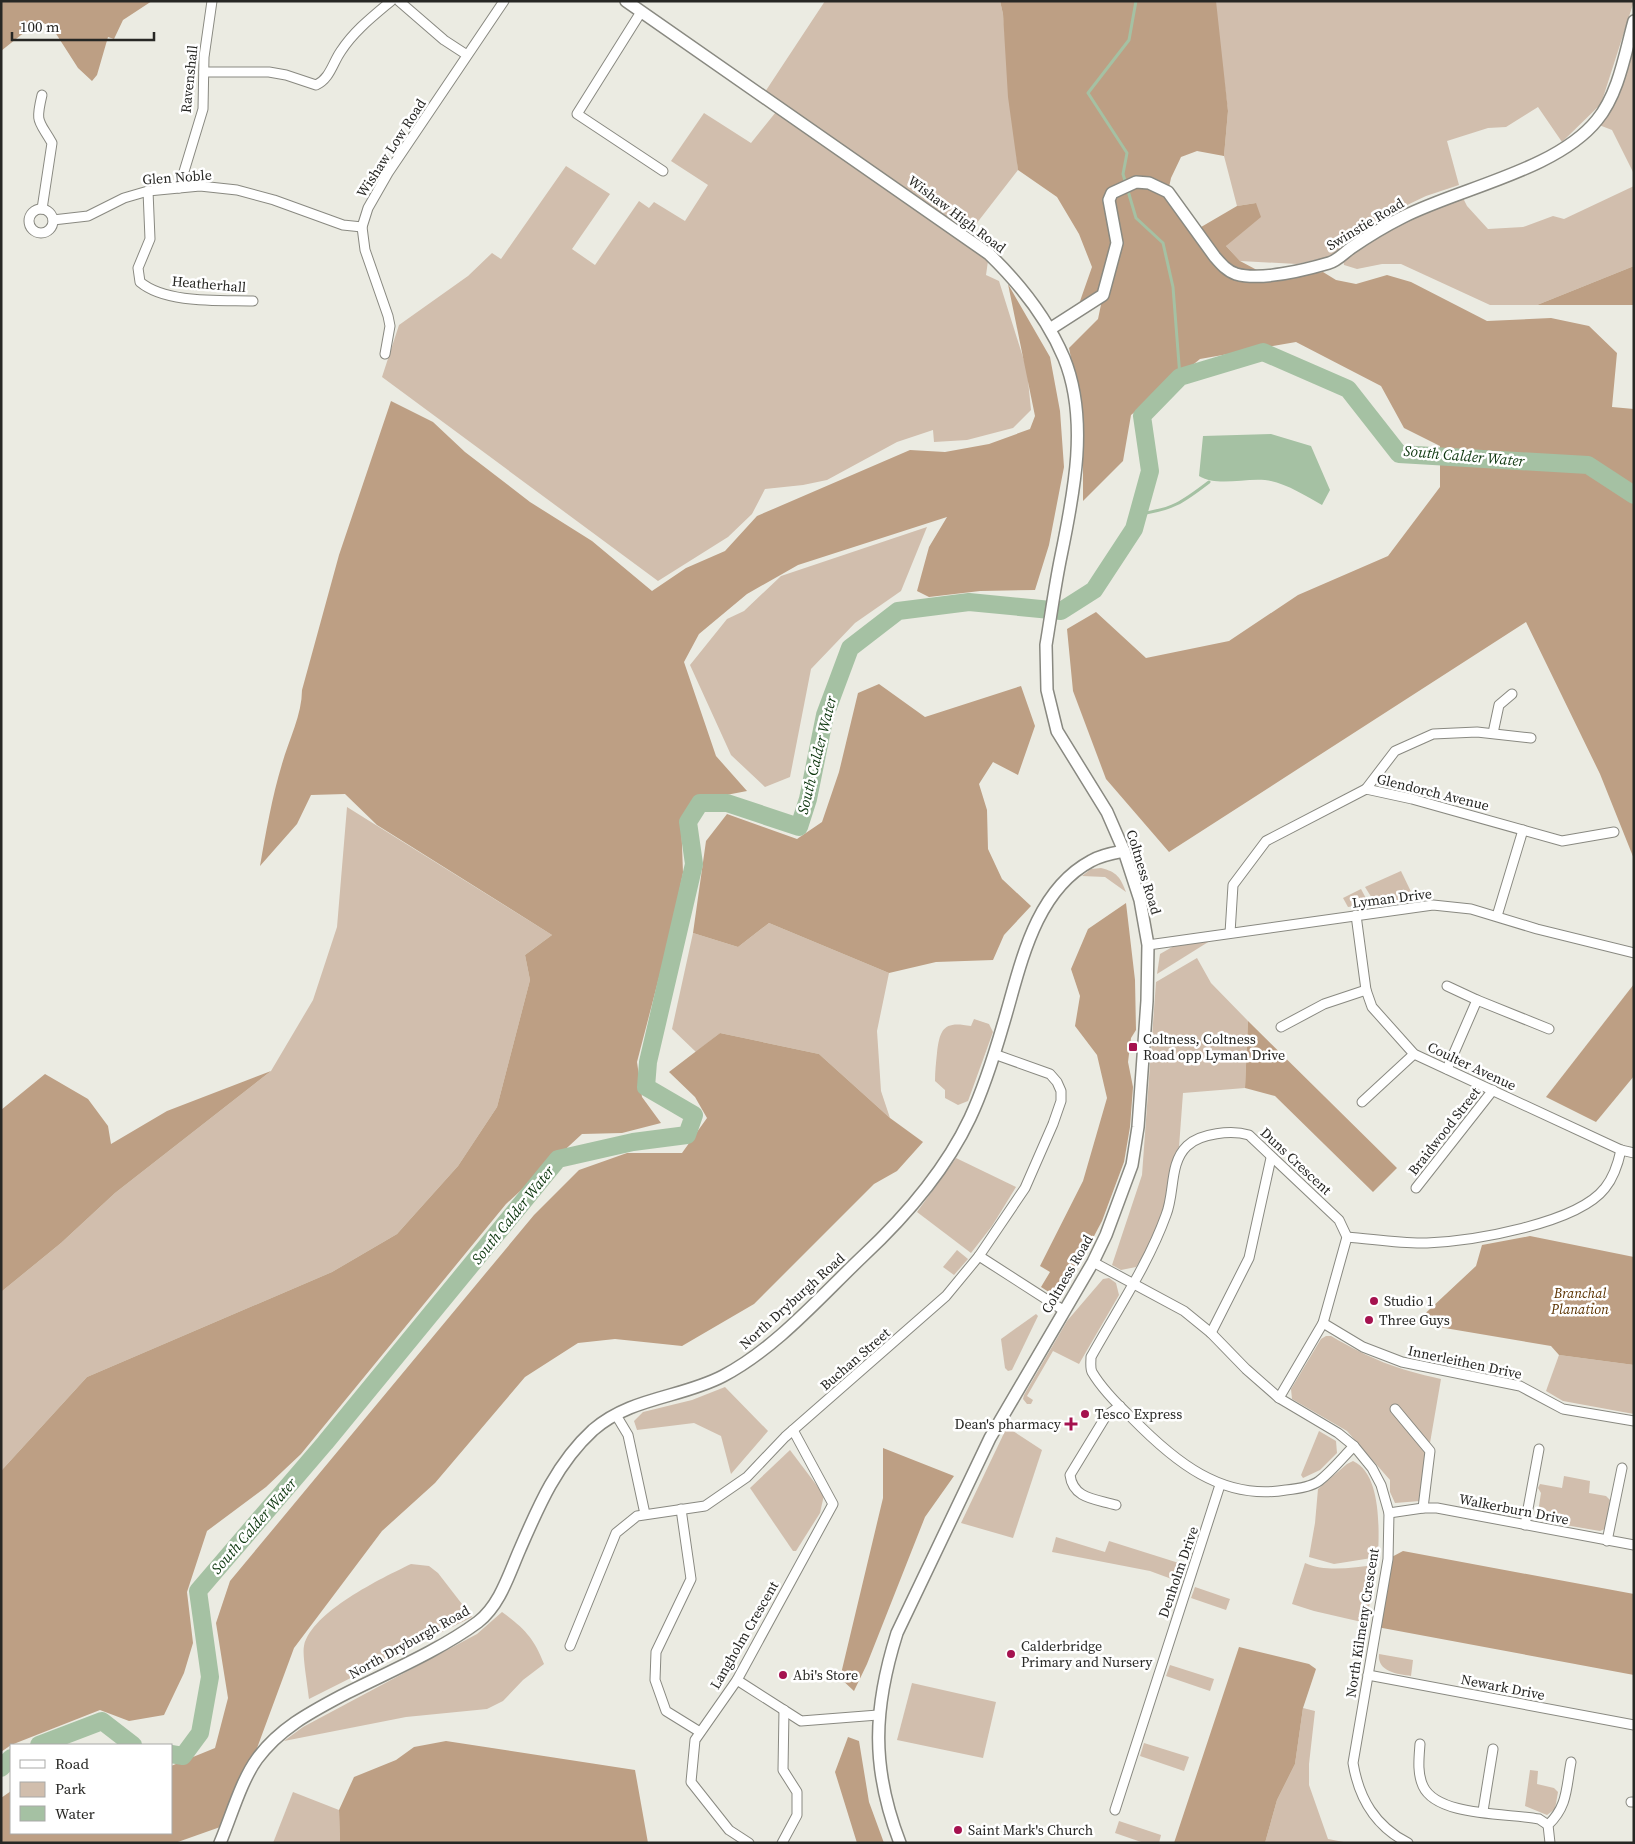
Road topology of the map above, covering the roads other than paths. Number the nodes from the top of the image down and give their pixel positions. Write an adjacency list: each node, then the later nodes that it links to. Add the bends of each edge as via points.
1 (212, 1): 9 (street, Ravenshall)
2 (391, 1): 9 (street, via 354,34 325,79 316,85 269,72)
3 (399, 1): 8 (street, via 444,40)
4 (504, 1): 8 (street, Wishaw Low Road)
5 (626, 1): 6 (street, Wishaw High Road)
6 (641, 12): 11 (street, via 577,114); 18 (street, Wishaw High Road, via 989,254 1013,277)
7 (1634, 20): 18 (street, Swinstie Road, via 1611,95 1597,120 1578,137 1555,154 1440,199 1401,218 1332,262 1293,272 1234,273 1216,258 1168,192 1150,183 1120,188 1112,193 1109,200 1117,242 1104,295)
8 (467, 55): 16 (street, Wishaw Low Road, via 388,173 368,208)
9 (204, 72): 12 (street, Ravenshall, via 202,109)
10 (42, 95): 14 (street, via 38,122 52,143)
11 (663, 170)
12 (179, 188): 13 (street, Glen Noble); 16 (street, Glen Noble, via 210,186 238,190 343,225)
13 (148, 190): 15 (street, Glen Noble, via 88,216); 17 (street, Heatherhall, via 150,238 138,268 140,282 167,295)
14 (42, 209): 15 (street, via 50,213); 15 (street, via 35,210 30,216 31,228 37,233 45,233)
15 (53, 220)
16 (362, 227): 19 (street, Wishaw Low Road, via 365,250 390,326)
17 (254, 302)
18 (1050, 329): 20 (street, Wishaw High Road, via 1064,359 1074,398 1077,440 1074,484)
19 (385, 354)
20 (1054, 599): 27 (street, Coltness Road, via 1046,645 1047,690 1057,731 1107,812)
21 (1512, 694): 22 (street, via 1498,705)
22 (1493, 734): 23 (street); 24 (street, via 1433,734 1395,751)
23 (1531, 738)
24 (1366, 790): 25 (street, Glendorch Avenue, via 1412,799); 30 (street, Glendorch Avenue, via 1266,841 1233,885)
25 (1523, 830): 26 (street, Glendorch Avenue, via 1562,841); 29 (street)
26 (1614, 832)
27 (1124, 851): 31 (street, Coltness Road, via 1140,900); 38 (street, North Dryburgh Road, via 1102,856 1078,870 1042,914 1030,934)
28 (1356, 916): 29 (street, Lyman Drive, via 1433,906 1471,909); 30 (street, Lyman Drive); 34 (street, Coulter Avenue)
29 (1497, 916): 32 (street, Lyman Drive, via 1537,930)
30 (1230, 933): 31 (street, Lyman Drive)
31 (1148, 945): 49 (street, Coltness Road, via 1138,1127 1132,1165)
32 (1634, 953)
33 (1448, 986): 35 (street)
34 (1366, 990): 36 (street, via 1324,1004); 39 (street, Coulter Avenue, via 1376,1012)
35 (1477, 1000): 37 (street); 40 (street)
36 (1282, 1027)
37 (1548, 1029)
38 (994, 1054): 48 (street, Buchan Street, via 1050,1074 1061,1091 1061,1100 1054,1124 1025,1188); 57 (street, North Dryburgh Road, via 958,1141 932,1180 889,1232 769,1345 746,1362 703,1385 644,1401)
39 (1414, 1054): 40 (street, Coulter Avenue); 42 (street)
40 (1447, 1069): 41 (street, Coulter Avenue)
41 (1493, 1090): 43 (street, Coulter Avenue); 46 (street, Braidwood Street)
42 (1362, 1102)
43 (1621, 1150): 44 (street, Coulter Avenue); 47 (street, via 1612,1179 1604,1190 1590,1202 1548,1222 1471,1238 1426,1243)
44 (1634, 1152)
45 (1272, 1158): 47 (street, Duns Crescent, via 1339,1220); 50 (street, Duns Crescent, via 1249,1135 1240,1133 1200,1138 1187,1145 1178,1157 1168,1212 1152,1252); 53 (street, via 1249,1258)
46 (1416, 1188)
47 (1347, 1237): 52 (street)
48 (979, 1256): 51 (street); 59 (street, Buchan Street, via 946,1296)
49 (1093, 1262): 50 (street, North Kilmeny Crescent); 51 (street, Coltness Road)
50 (1133, 1282): 53 (street, North Kilmeny Crescent, via 1184,1311); 55 (street, Duns Crescent, via 1091,1357 1091,1370)
51 (1063, 1310): 76 (street, Coltness Road, via 990,1438 905,1613 888,1661)
52 (1324, 1323): 54 (street); 58 (street, Innerleithen Drive, via 1363,1347 1402,1362 1520,1386 1563,1409)
53 (1211, 1333): 54 (street, North Kilmeny Crescent)
54 (1279, 1398): 60 (street, North Kilmeny Crescent)
55 (1120, 1406): 63 (street, Duns Crescent, via 1181,1464); 64 (street, via 1106,1416 1070,1475 1071,1485 1078,1493)
56 (1395, 1409): 65 (street, via 1430,1451)
57 (616, 1415): 68 (street, via 628,1435); 85 (street, North Dryburgh Road, via 596,1428 567,1457 547,1487 505,1583 479,1621 297,1720 274,1738 255,1761)
58 (1634, 1421)
59 (794, 1430): 66 (street, Buchan Street, via 743,1480 704,1506); 74 (street, Langholm Crescent, via 833,1504)
60 (1354, 1446): 63 (street, Duns Crescent, via 1318,1482 1298,1488 1268,1493); 67 (street, North Kilmeny Crescent, via 1381,1485)
61 (1539, 1449): 69 (street)
62 (1622, 1468): 70 (street)
63 (1220, 1485): 82 (street, Denholm Drive)
64 (1116, 1505)
65 (1423, 1508): 67 (street, Walkerburn Drive); 69 (street, Walkerburn Drive)
66 (681, 1509): 68 (street, Buchan Street); 78 (street, via 691,1579 656,1652 654,1680 666,1711)
67 (1389, 1513): 73 (street, North Kilmeny Crescent, via 1388,1559)
68 (645, 1514): 72 (street, Buchan Street, via 637,1516 616,1533)
69 (1525, 1525): 70 (street, Walkerburn Drive)
70 (1607, 1541): 71 (street, Walkerburn Drive)
71 (1634, 1546)
72 (570, 1646)
73 (1368, 1675): 77 (street, Newark Drive); 89 (street, North Kilmeny Crescent, via 1353,1763 1356,1776 1368,1810 1385,1829)
74 (737, 1680): 75 (street); 78 (street, Langholm Crescent)
75 (784, 1710): 76 (street, via 800,1721); 87 (street, via 783,1770 797,1792 797,1815)
76 (878, 1715): 88 (street, Coltness Road, via 881,1777)
77 (1634, 1725)
78 (700, 1732): 86 (street, Langholm Crescent, via 695,1740 691,1782 729,1830)
79 (1420, 1744): 83 (street, via 1420,1776 1428,1795 1436,1802 1456,1809)
80 (1493, 1749): 83 (street)
81 (1570, 1762): 84 (street, via 1564,1804 1559,1815)
82 (1115, 1810)
83 (1483, 1812): 84 (street, via 1539,1819)
84 (1548, 1825): 90 (street)
85 (220, 1843)
86 (749, 1843)
87 (782, 1843)
88 (900, 1843)
89 (1408, 1843)
90 (1550, 1843)

